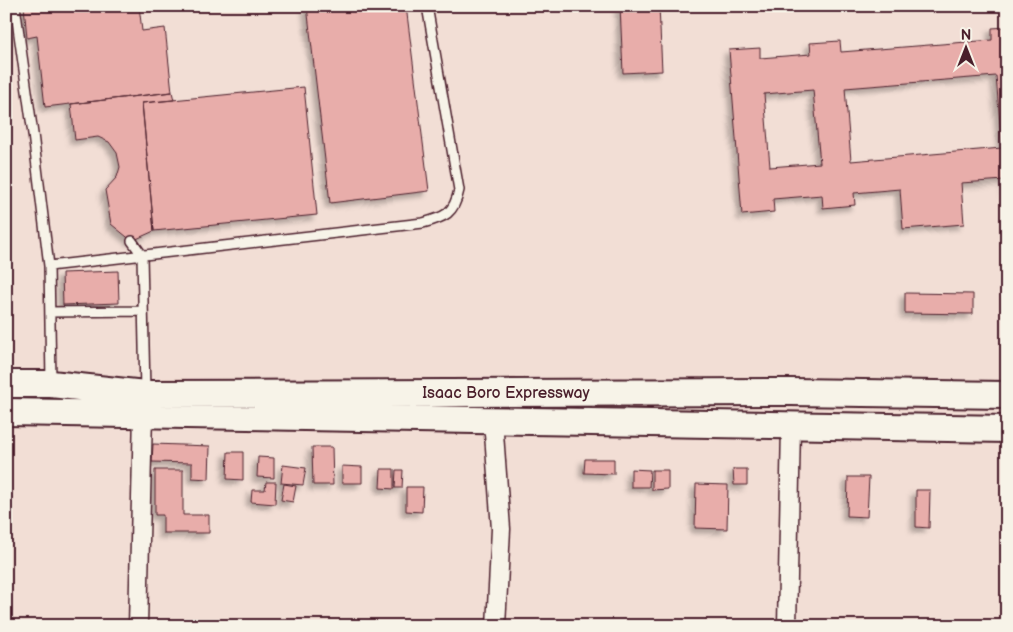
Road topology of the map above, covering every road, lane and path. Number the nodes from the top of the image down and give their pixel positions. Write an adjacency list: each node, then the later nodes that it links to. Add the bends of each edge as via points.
1 (15, 6): 5 (lane)
2 (427, 6): 4 (lane, via 459,190 456,203 445,217 423,223)
3 (132, 241): 4 (lane)
4 (142, 255): 5 (lane); 6 (lane)
5 (49, 266): 7 (lane)
6 (143, 311): 7 (lane); 11 (lane)
7 (50, 312): 9 (lane)
8 (6, 384): 9 (main road, Isaac Boro Expressway)
9 (51, 384): 11 (main road, Isaac Boro Expressway)
10 (1007, 395): 11 (main road, Isaac Boro Expressway, via 791,392)
11 (144, 403): 12 (main road, Isaac Boro Expressway); 13 (main road, Isaac Boro Expressway); 16 (street)
12 (6, 412)
13 (493, 420): 14 (main road, Isaac Boro Expressway); 17 (street, via 500,529)
14 (791, 426): 15 (main road, Isaac Boro Expressway); 18 (street)
15 (1007, 429)
16 (138, 626)
17 (496, 626)
18 (786, 626)

